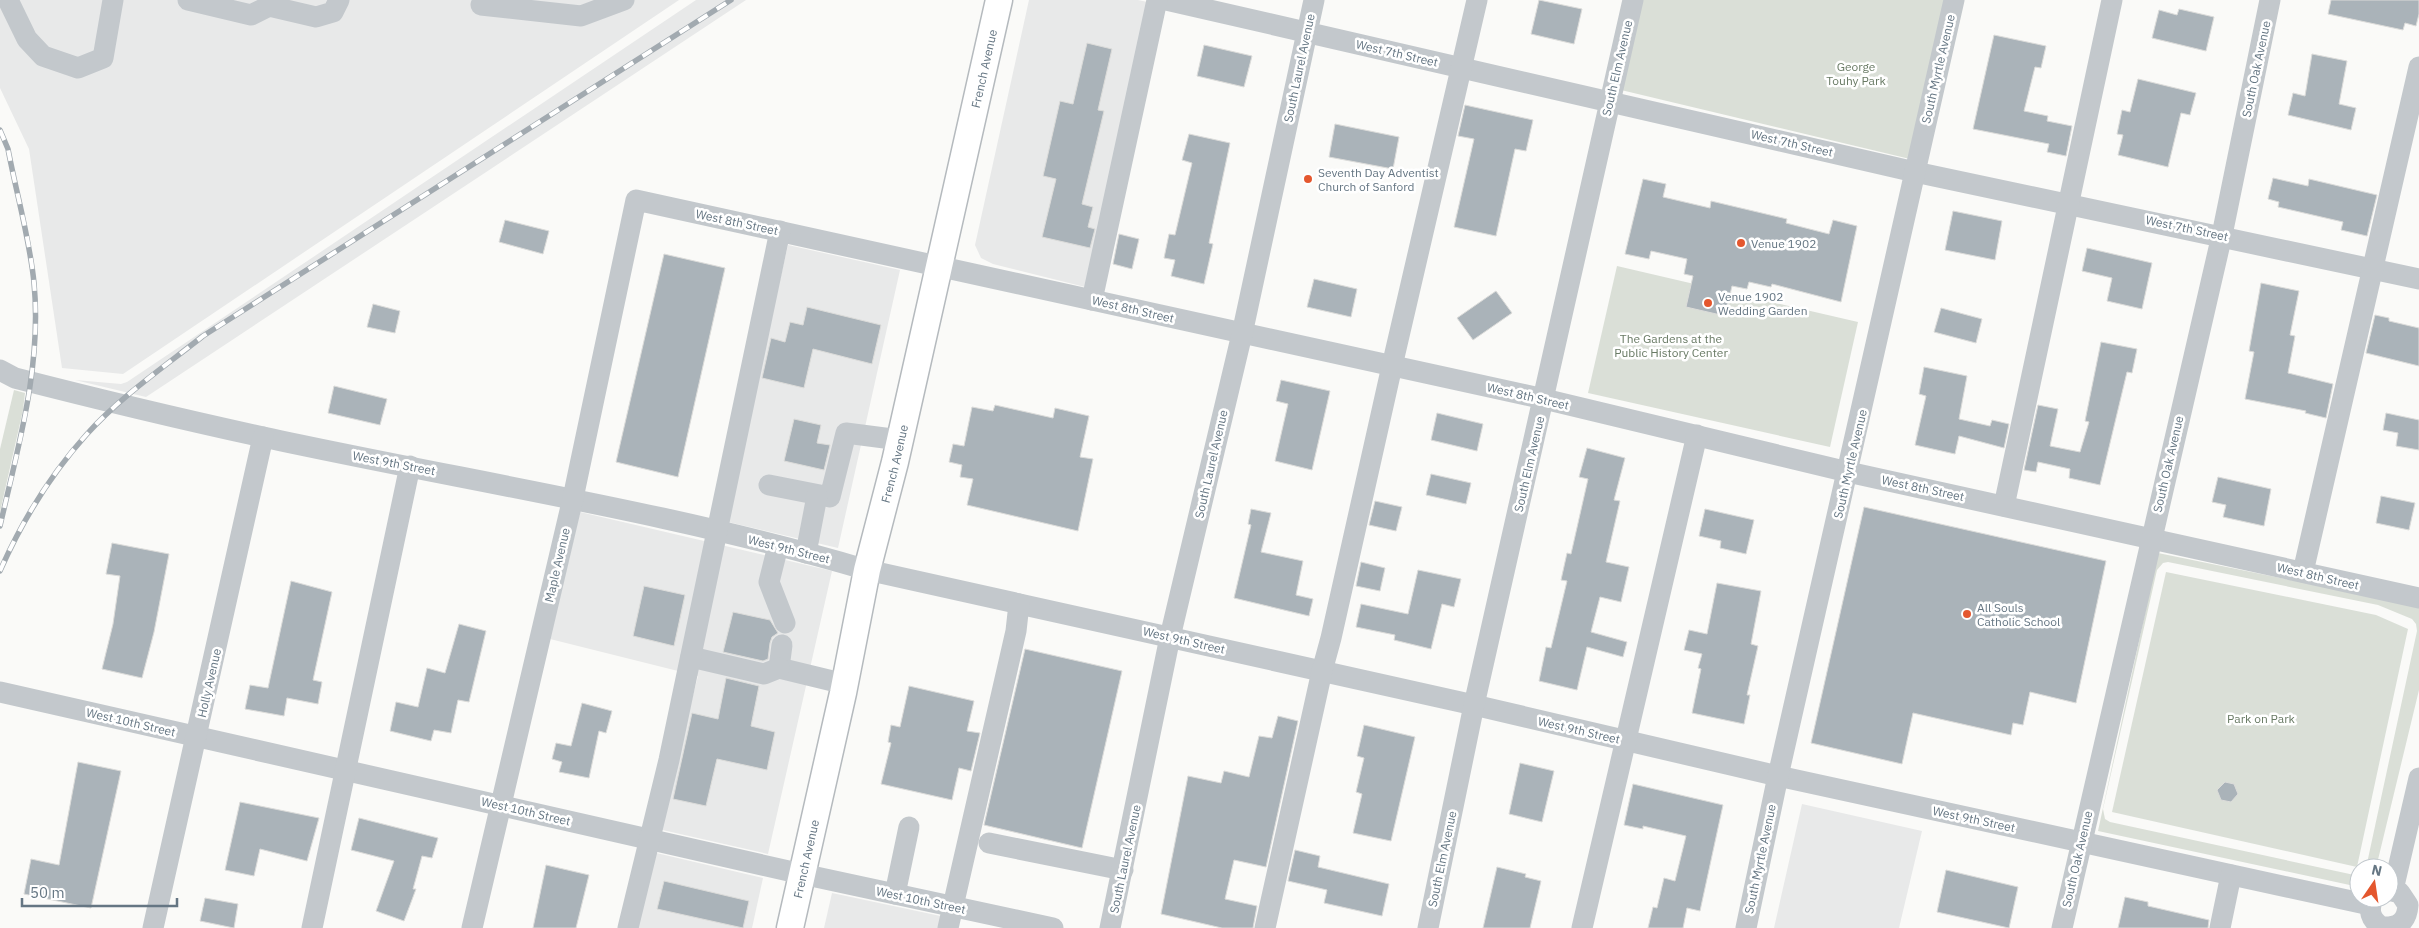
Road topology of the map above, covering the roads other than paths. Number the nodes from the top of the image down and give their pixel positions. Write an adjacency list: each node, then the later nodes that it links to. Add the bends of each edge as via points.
1 (8, 0): 2 (street, via 27,39 43,56 78,68 103,58)
2 (113, 0)
3 (188, 0): 15 (street, via 251,15)
4 (339, 0): 15 (street, via 333,12 316,17)
5 (624, 0): 16 (street, via 581,16)
6 (999, 0): 26 (main road, French Avenue)
7 (1157, 0): 29 (street)
8 (1166, 0): 17 (street, West 7th Street)
9 (1314, 0): 17 (street, South Laurel Avenue)
10 (1478, 0): 18 (street)
11 (1634, 0): 20 (street, South Elm Avenue)
12 (1954, 0): 21 (street, South Myrtle Avenue)
13 (2112, 0): 23 (street)
14 (2270, 0): 25 (street, South Oak Avenue)
15 (270, 3)
16 (481, 4)
17 (1307, 33): 18 (street, West 7th Street); 30 (street, South Laurel Avenue)
18 (1461, 67): 20 (street, West 7th Street); 31 (street)
19 (2419, 67): 27 (street)
20 (1610, 100): 21 (street, West 7th Street); 33 (street, South Elm Avenue)
21 (1915, 172): 23 (street, West 7th Street); 38 (street, South Myrtle Avenue)
22 (636, 200): 24 (street, West 8th Street); 41 (street, Maple Avenue)
23 (2070, 204): 25 (street, West 7th Street); 42 (street)
24 (780, 231): 26 (street, West 8th Street); 43 (street)
25 (2222, 235): 27 (street, West 7th Street); 44 (street, South Oak Avenue)
26 (940, 266): 29 (street, West 8th Street); 36 (main road, French Avenue)
27 (2373, 269): 28 (street, West 7th Street); 48 (street)
28 (2419, 279)
29 (1092, 300): 30 (street, West 8th Street)
30 (1242, 334): 31 (street, West 8th Street); 52 (street, South Laurel Avenue)
31 (1392, 366): 33 (street, West 8th Street); 56 (street)
32 (0, 370): 35 (street, West 9th Street, via 15,378)
33 (1544, 399): 34 (street, West 8th Street); 59 (street, South Elm Avenue)
34 (1697, 436): 38 (street, West 8th Street); 61 (street)
35 (263, 437): 37 (street, West 9th Street); 60 (street, Holly Avenue)
36 (900, 440): 40 (street, via 846,433 832,494 830,497); 47 (main road, French Avenue)
37 (410, 466): 41 (street, West 9th Street); 62 (street)
38 (1848, 472): 42 (street, West 8th Street); 63 (street, South Myrtle Avenue)
39 (769, 485): 40 (street)
40 (817, 496): 46 (street)
41 (573, 498): 43 (street, West 9th Street); 65 (street, Maple Avenue)
42 (2004, 506): 44 (street, West 8th Street)
43 (717, 532): 45 (street, West 9th Street); 54 (street)
44 (2151, 538): 48 (street, West 8th Street); 69 (street, South Oak Avenue)
45 (778, 546): 46 (street, West 9th Street); 51 (street, via 769,582)
46 (806, 553): 47 (street, West 9th Street)
47 (867, 570): 50 (street, West 9th Street); 57 (main road, French Avenue)
48 (2303, 572): 49 (street, West 8th Street)
49 (2419, 598)
50 (1019, 604): 52 (street, West 9th Street); 77 (street, via 1016,631)
51 (785, 623)
52 (1170, 637): 56 (street, West 9th Street); 71 (street, South Laurel Avenue)
53 (782, 644): 55 (street)
54 (691, 657): 55 (street, via 764,674); 67 (street)
55 (779, 668): 57 (street)
56 (1322, 671): 59 (street, West 9th Street); 88 (street)
57 (844, 684): 72 (main road, French Avenue)
58 (0, 692): 60 (street, West 10th Street)
59 (1474, 705): 61 (street, West 9th Street); 89 (street, South Elm Avenue)
60 (196, 737): 62 (street, West 10th Street); 80 (street, Holly Avenue)
61 (1624, 740): 63 (street, West 9th Street); 90 (street)
62 (346, 771): 65 (street, West 10th Street); 81 (street)
63 (1778, 776): 69 (street, West 9th Street); 91 (street, South Myrtle Avenue)
64 (2419, 778): 70 (street)
65 (500, 805): 67 (street, West 10th Street); 82 (street, Maple Avenue)
66 (909, 827): 74 (street)
67 (651, 840): 72 (street, West 10th Street); 83 (street)
68 (989, 842): 71 (street)
69 (2081, 842): 73 (street, West 9th Street); 92 (street, South Oak Avenue)
70 (2399, 858)
71 (1123, 870): 87 (street, South Laurel Avenue)
72 (802, 874): 74 (street, West 10th Street); 84 (main road, French Avenue)
73 (2231, 875): 76 (street, West 9th Street); 93 (street)
74 (895, 894): 77 (street, West 10th Street)
75 (2399, 895): 79 (street, via 2405,898)
76 (2349, 897)
77 (953, 907): 85 (street); 86 (street, West 10th Street)
78 (2372, 908): 94 (street, via 2373,919)
79 (2413, 914): 94 (street, via 2399,925)
80 (153, 928)
81 (312, 928)
82 (472, 928)
83 (628, 928)
84 (790, 928)
85 (948, 928)
86 (1053, 928)
87 (1110, 928)
88 (1265, 928)
89 (1428, 928)
90 (1582, 928)
91 (1746, 928)
92 (2062, 928)
93 (2220, 928)
94 (2385, 928)

